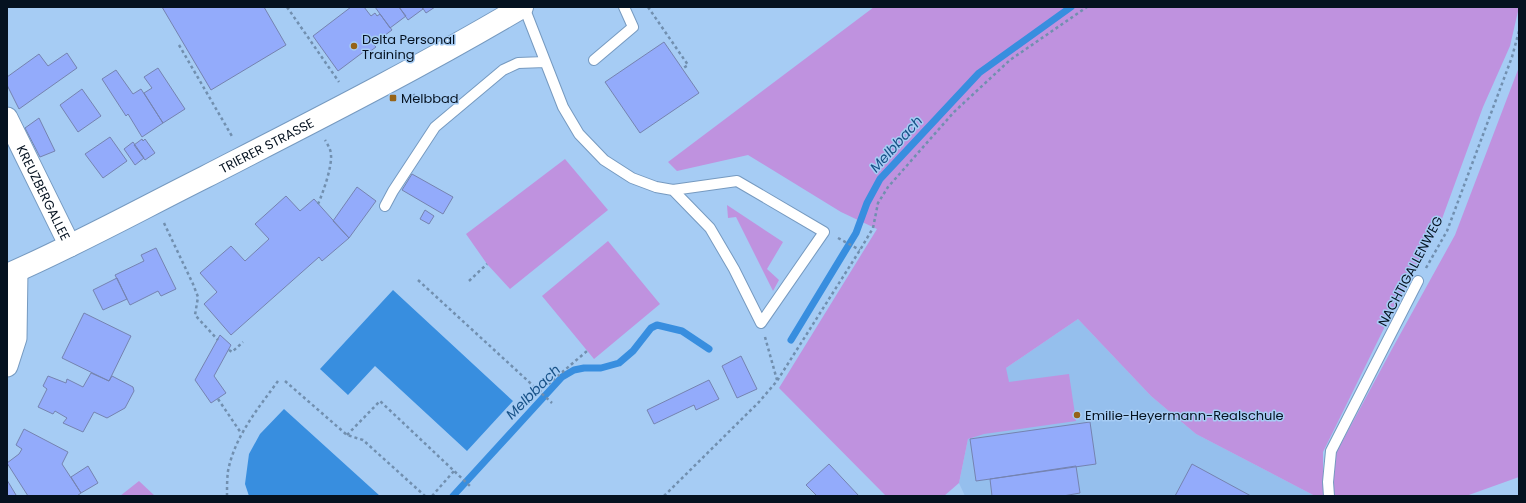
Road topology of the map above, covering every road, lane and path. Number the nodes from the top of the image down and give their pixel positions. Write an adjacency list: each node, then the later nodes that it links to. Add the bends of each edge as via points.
1 (287, 7): 11 (path)
2 (523, 7): 9 (lane); 11 (street, TRIERER STRASSE)
3 (624, 7): 8 (lane, via 633,27)
4 (648, 7): 10 (path, via 688,65)
5 (1088, 7): 21 (path, via 1010,60 954,112 888,187 878,203 873,228)
6 (1519, 31): 26 (path, NACHTIGALLENWEG, via 1512,57 1447,231)
7 (179, 45): 14 (path)
8 (594, 60)
9 (545, 62): 15 (lane, via 562,107 579,134 604,160 632,178); 17 (lane, via 518,63 503,70 435,127)
10 (682, 69)
11 (352, 101): 14 (street, TRIERER STRASSE)
12 (7, 118): 20 (street, KREUZBERGALLEE)
13 (329, 148): 16 (path, via 331,160)
14 (243, 157): 20 (street, TRIERER STRASSE)
15 (673, 190): 27 (lane, via 710,228); 27 (lane, via 737,181 824,232)
16 (318, 204)
17 (385, 206)
18 (168, 230): 28 (path, via 198,298 195,314)
19 (843, 241): 21 (path)
20 (70, 246): 23 (street, TRIERER STRASSE)
21 (860, 250): 35 (path)
22 (487, 264): 25 (path)
23 (12, 273): 32 (street, via 16,338)
24 (418, 280): 36 (path)
25 (469, 281)
26 (1418, 281): 47 (lane, NACHTIGALLENWEG, via 1331,451)
27 (761, 323): 35 (path)
28 (218, 340)
29 (243, 342): 30 (path, via 232,352)
30 (229, 350)
31 (587, 351): 36 (path)
32 (7, 366)
33 (278, 381): 39 (path)
34 (285, 381): 40 (path)
35 (777, 381): 46 (path)
36 (539, 392): 38 (path)
37 (218, 398): 39 (path)
38 (552, 403)
39 (241, 433): 43 (path, via 228,472)
40 (347, 435): 41 (path, via 380,401); 44 (path, via 363,440)
41 (454, 472): 42 (path); 45 (path)
42 (470, 486)
43 (227, 496)
44 (425, 496)
45 (432, 496)
46 (664, 496)
47 (1329, 496)

